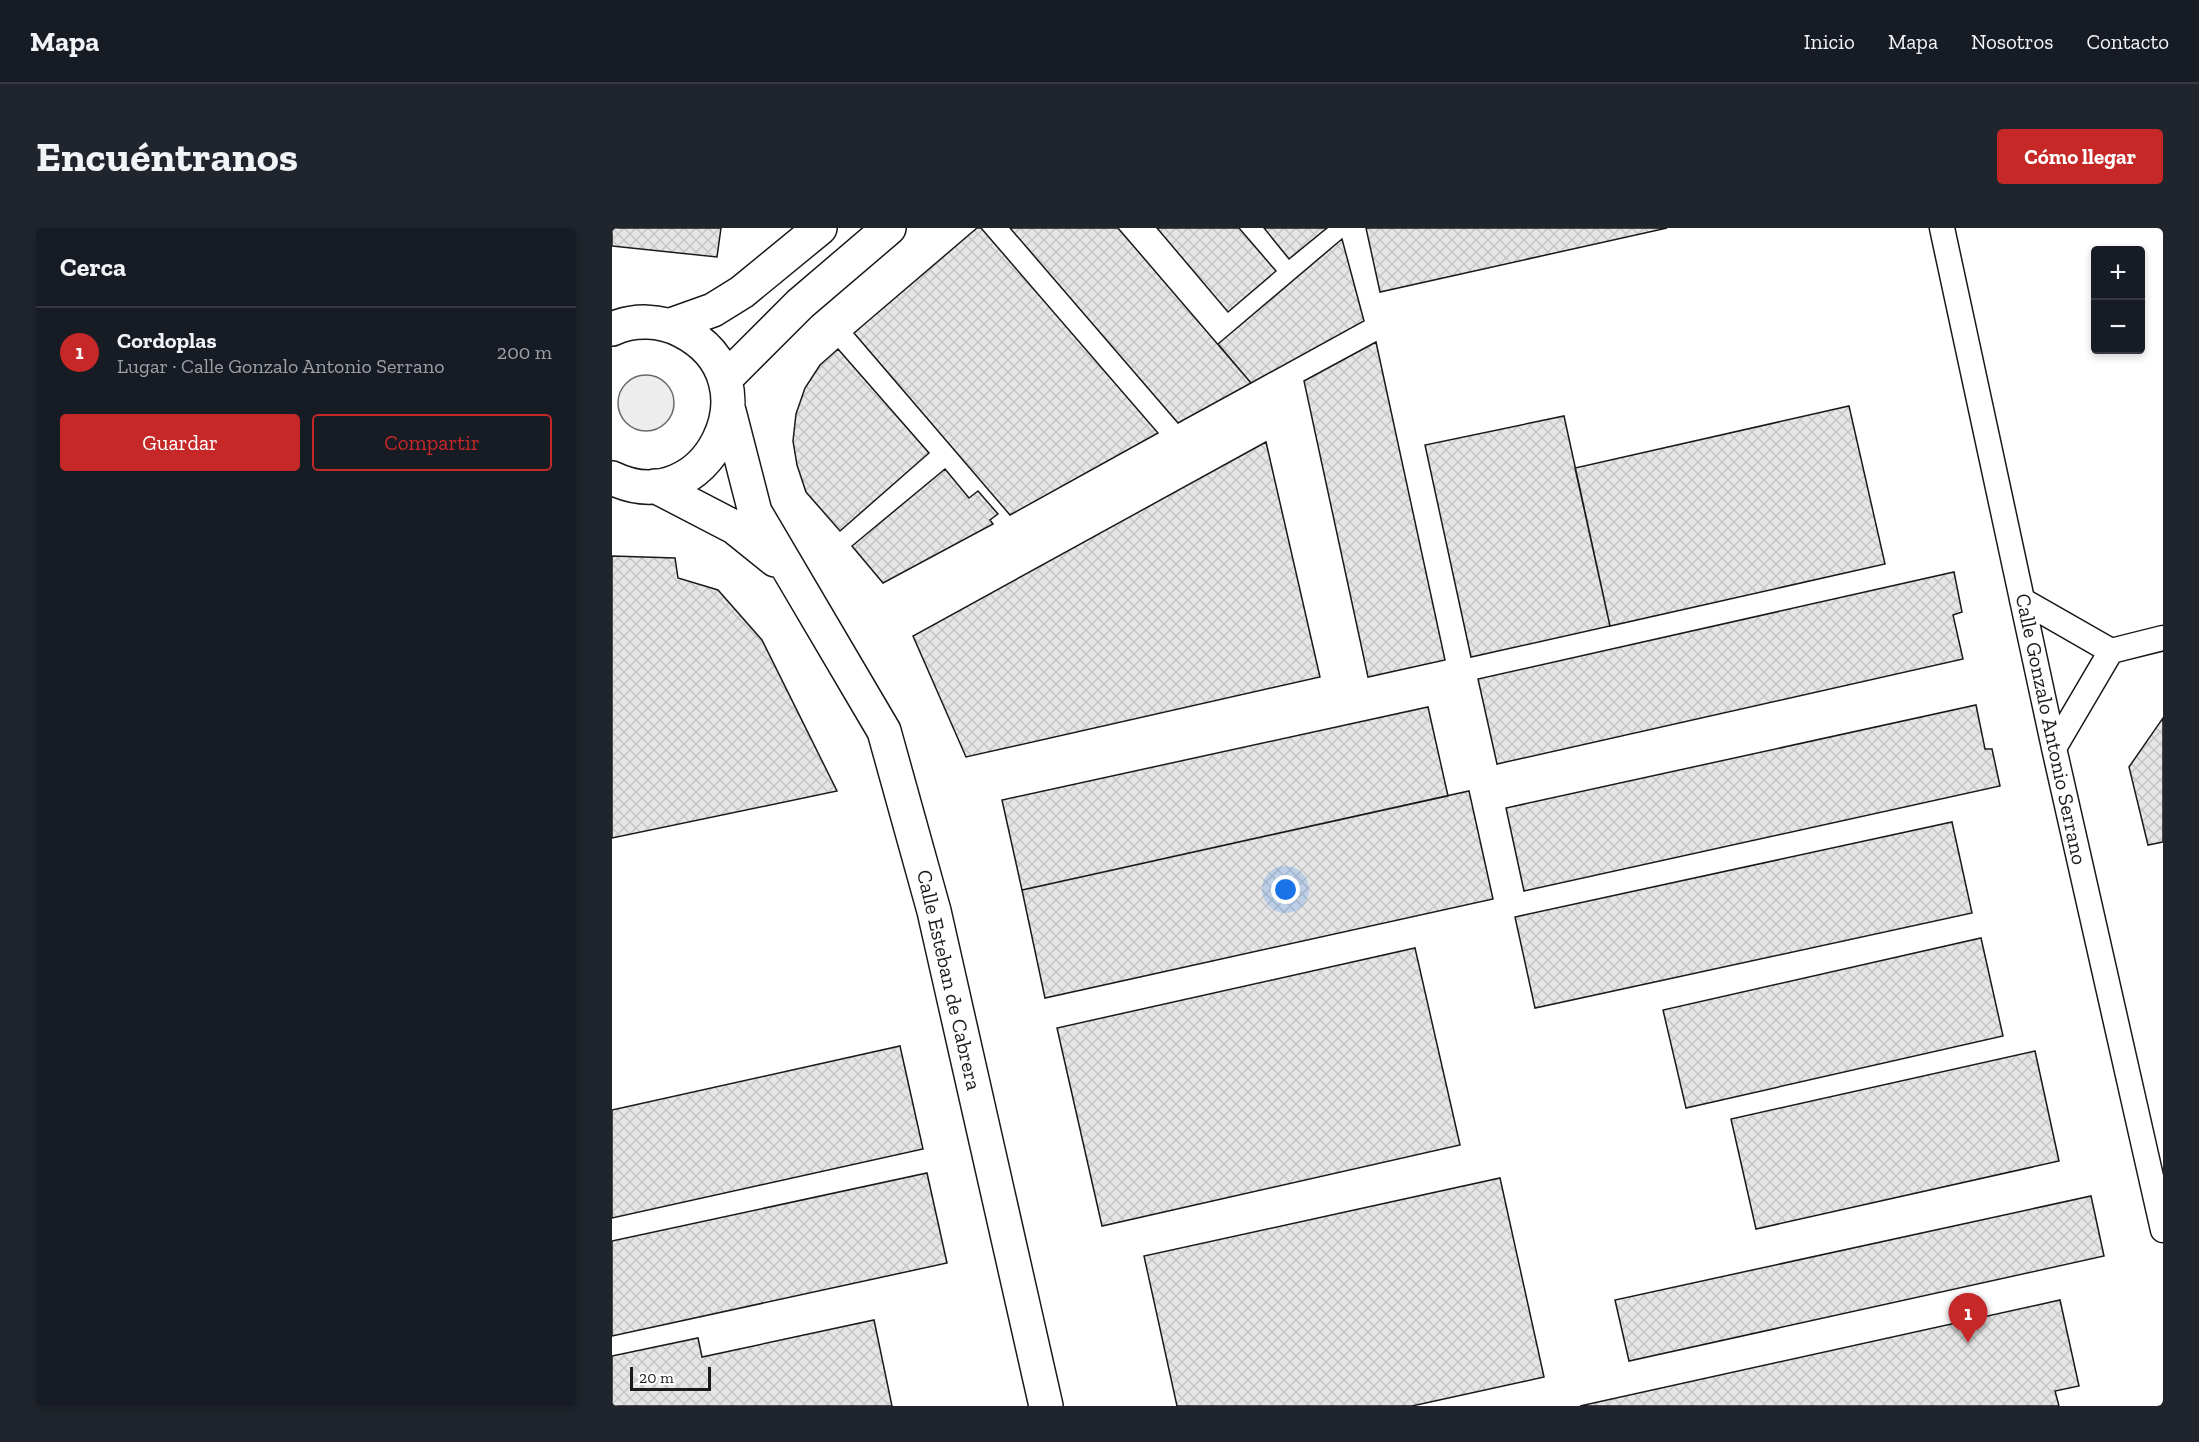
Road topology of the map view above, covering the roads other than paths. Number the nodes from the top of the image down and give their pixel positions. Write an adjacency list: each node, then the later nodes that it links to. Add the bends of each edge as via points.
1 (820, 228): 5 (street, via 742,292 713,310)
2 (889, 228): 6 (street, via 800,304)
3 (1942, 228): 9 (street, Calle Gonzalo Antonio Serrano)
4 (615, 323): 5 (street, via 647,321)
5 (671, 325): 6 (street, Calle Esteban de Cabrera, via 695,337 713,356)
6 (727, 395): 7 (street, via 723,434 696,469 677,480); 8 (street, Calle Esteban de Cabrera, via 755,512)
7 (629, 485): 8 (street, via 734,527)
8 (794, 576): 14 (street, Calle Esteban de Cabrera, via 884,731 934,910)
9 (2022, 600): 11 (street); 12 (street, Calle Gonzalo Antonio Serrano)
10 (2163, 638): 11 (street)
11 (2111, 651): 12 (street)
12 (2054, 748): 13 (street, Calle Gonzalo Antonio Serrano)
13 (2163, 1230)
14 (1046, 1406)

